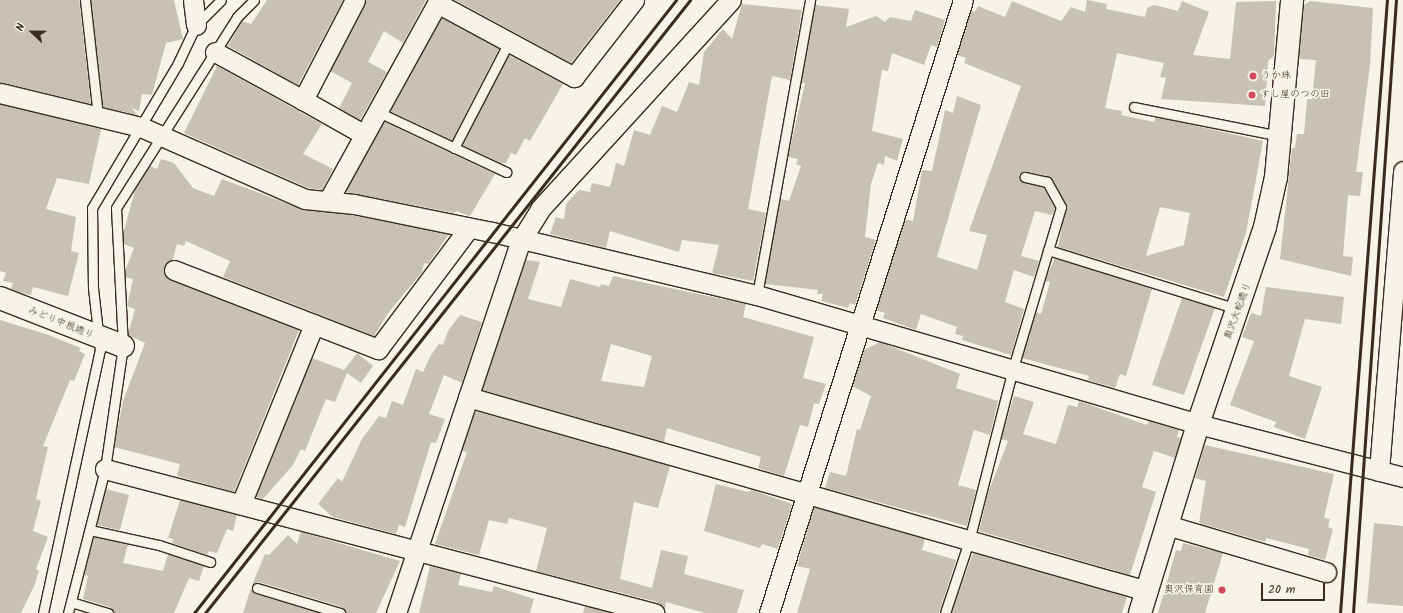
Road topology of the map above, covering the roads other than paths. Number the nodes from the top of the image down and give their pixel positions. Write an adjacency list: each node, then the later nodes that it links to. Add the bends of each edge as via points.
1 (85, 0): 19 (lane)
2 (193, 0): 12 (street)
3 (221, 0): 12 (lane)
4 (254, 0): 14 (lane, via 237,17)
5 (355, 0): 16 (street)
6 (634, 0): 13 (street, via 574,77)
7 (731, 0): 30 (street, via 540,209)
8 (810, 0): 33 (lane)
9 (963, 0): 36 (street)
10 (1292, 0): 23 (street, 奥沢大蛇通り)
11 (438, 1): 13 (street); 18 (street)
12 (196, 25): 20 (lane)
13 (509, 42): 24 (lane)
14 (215, 52): 16 (street); 22 (lane)
15 (0, 93): 19 (street)
16 (303, 100): 21 (street)
17 (1134, 107): 23 (lane)
18 (376, 111): 21 (street); 24 (lane)
19 (98, 116): 20 (street)
20 (141, 127): 22 (street); 39 (lane, via 92,208 93,288)
21 (363, 134): 28 (street)
22 (162, 136): 28 (street, via 305,199); 40 (lane, via 116,208)
23 (1280, 136): 35 (street, 奥沢大蛇通り, via 1276,177 1265,227)
24 (454, 148): 26 (lane)
25 (1403, 171): 38 (street)
26 (506, 172)
27 (1025, 177): 31 (lane, via 1047,182 1061,207)
28 (328, 202): 29 (street)
29 (469, 228): 30 (street); 37 (street, via 378,349)
30 (521, 240): 33 (street); 42 (street)
31 (1048, 250): 35 (lane); 41 (lane)
32 (174, 270): 37 (street)
33 (757, 295): 36 (street)
34 (0, 298): 39 (street, みどり中根通り)
35 (1239, 309): 43 (street, 奥沢大蛇通り)
36 (860, 323): 41 (street); 47 (street)
37 (314, 324): 48 (street)
38 (1397, 329): 45 (street)
39 (99, 339): 40 (street, みどり中根通り); 58 (lane, via 100,350)
40 (123, 346): 44 (lane)
41 (1013, 368): 43 (street); 51 (lane)
42 (468, 397): 47 (street); 52 (street)
43 (1198, 424): 45 (street); 49 (street, 奥沢大蛇通り)
44 (105, 469): 48 (street); 50 (lane)
45 (1379, 471): 46 (street)
46 (1403, 477)
47 (807, 494): 51 (street); 64 (street)
48 (241, 504): 52 (street)
49 (1167, 525): 54 (street); 56 (street, 奥沢大蛇通り)
50 (90, 530): 53 (lane, via 159,545); 57 (lane)
51 (969, 541): 56 (street); 65 (lane)
52 (416, 550): 62 (street); 63 (street)
53 (210, 562)
54 (1326, 572)
55 (257, 588): 61 (lane)
56 (1147, 591): 66 (street, 奥沢大蛇通り)
57 (71, 602): 59 (lane); 60 (lane)
58 (43, 613)
59 (68, 613)
60 (108, 613)
61 (340, 613)
62 (396, 613)
63 (654, 613)
64 (769, 613)
65 (945, 613)
66 (1140, 613)

